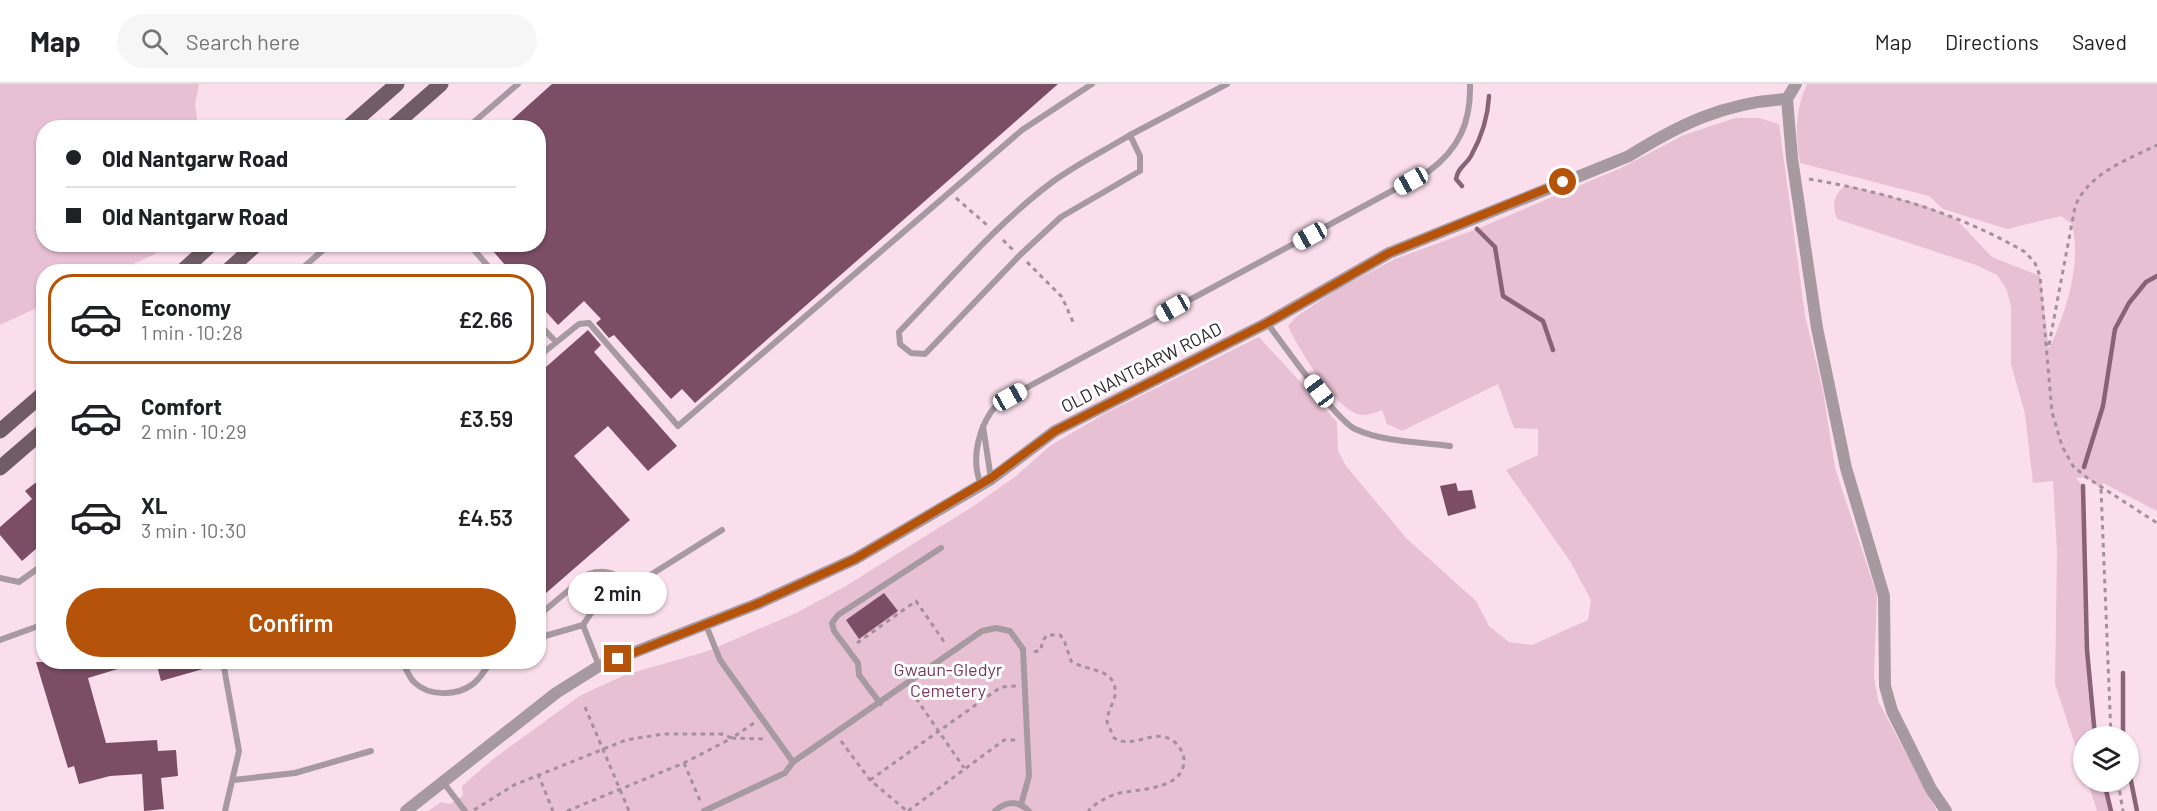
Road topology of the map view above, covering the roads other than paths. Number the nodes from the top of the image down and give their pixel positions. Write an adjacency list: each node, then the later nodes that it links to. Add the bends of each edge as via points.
1 (397, 84): 9 (main road)
2 (441, 84): 10 (main road)
3 (518, 84): 11 (lane)
4 (1092, 84): 23 (lane, via 1022,130 678,426 589,323 579,324)
5 (1227, 84): 12 (lane)
6 (1470, 84): 26 (lane, via 1463,133 1453,149 1429,171 998,403)
7 (1796, 84): 8 (street)
8 (1787, 99): 21 (street, OLD NANTGARW ROAD, via 1757,100 1724,108 1663,135 1629,156 1389,253); 59 (street, via 1817,328 1844,456 1884,596 1885,686 1896,720)
9 (356, 120)
10 (400, 120)
11 (476, 120)
12 (1130, 135): 12 (lane, via 1053,182 995,232 899,332 900,344 911,353 926,354 1020,255 1062,218 1140,171 1140,156)
13 (203, 252): 17 (main road)
14 (248, 252): 18 (main road)
15 (321, 252): 19 (lane)
16 (476, 252): 20 (lane)
17 (190, 264)
18 (235, 264)
19 (307, 264)
20 (486, 264)
21 (1267, 323): 29 (lane, via 1352,428 1371,436); 31 (street, OLD NANTGARW ROAD, via 1055,431)
22 (546, 331): 23 (lane)
23 (556, 342): 24 (lane)
24 (546, 350)
25 (36, 400): 27 (main road)
26 (983, 426): 31 (lane); 31 (lane, via 979,433 977,476)
27 (0, 431)
28 (36, 437): 30 (main road)
29 (1450, 446)
30 (0, 468)
31 (986, 482): 39 (street, OLD NANTGARW ROAD, via 855,559)
32 (722, 530): 36 (lane)
33 (941, 549): 47 (lane, via 838,615 832,623 858,663 859,675)
34 (36, 570): 35 (lane, via 19,582)
35 (0, 578)
36 (632, 586): 37 (lane, via 613,572 598,571 588,574); 38 (lane, via 591,614)
37 (546, 609)
38 (583, 625): 41 (lane); 43 (lane)
39 (706, 625): 43 (street, OLD NANTGARW ROAD); 49 (lane, via 720,660)
40 (36, 627): 42 (lane)
41 (546, 636)
42 (0, 639)
43 (599, 666): 51 (street, OLD NANTGARW ROAD, via 556,693)
44 (224, 669): 50 (lane, via 239,751)
45 (406, 669): 46 (lane, via 422,688 456,693 474,683)
46 (485, 669)
47 (880, 703): 49 (lane); 52 (lane, via 987,629 1010,631 1020,643 1025,685 1029,776)
48 (371, 751): 50 (lane, via 295,773)
49 (793, 762): 53 (lane, via 785,773 765,784)
50 (233, 780): 54 (lane)
51 (443, 782): 55 (street, OLD NANTGARW ROAD); 56 (lane)
52 (1021, 805): 57 (lane, via 1007,803); 58 (lane)
53 (704, 809)
54 (225, 811)
55 (406, 811)
56 (465, 811)
57 (995, 811)
58 (1029, 811)
59 (1946, 811)

